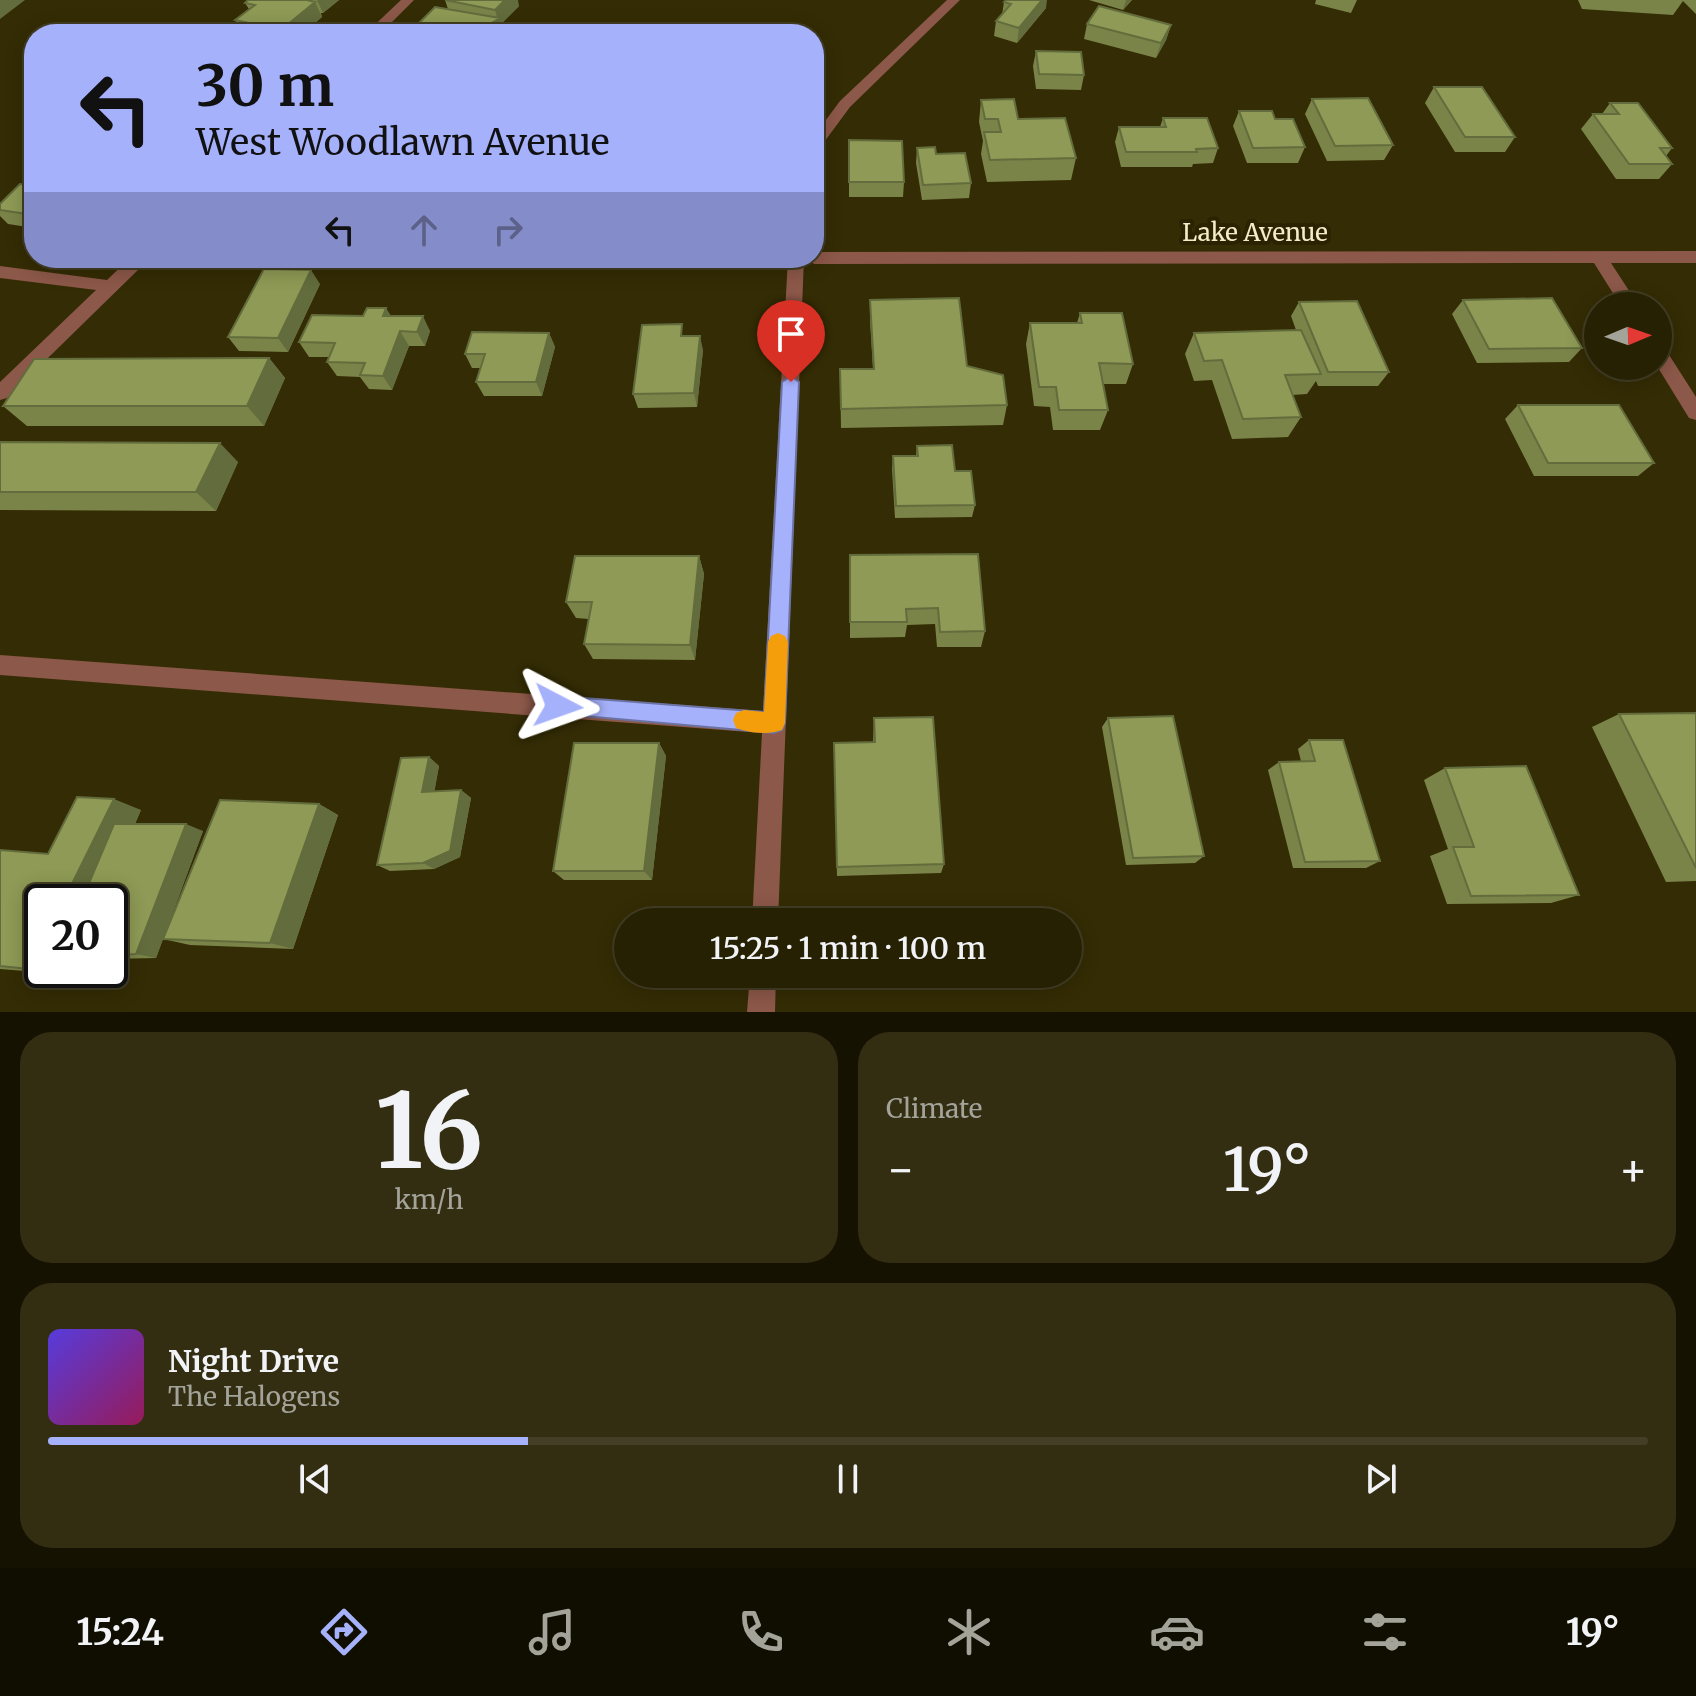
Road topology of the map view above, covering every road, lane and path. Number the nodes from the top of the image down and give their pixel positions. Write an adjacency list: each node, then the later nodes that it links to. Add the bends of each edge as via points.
1 (408, 0): 3 (street)
2 (954, 0): 4 (street, via 845,104)
3 (383, 24)
4 (824, 132)
5 (1599, 257): 6 (street, Lake Avenue); 7 (street, Lake Avenue); 12 (street)
6 (1696, 257)
7 (824, 258)
8 (130, 268): 11 (street)
9 (796, 268): 17 (street)
10 (0, 272): 11 (street)
11 (111, 286): 14 (street)
12 (1621, 292)
13 (1672, 374): 15 (street)
14 (0, 393)
15 (1696, 413)
16 (0, 665): 17 (street)
17 (774, 723): 18 (street)
18 (766, 908)
19 (762, 988): 20 (street)
20 (761, 1012)

